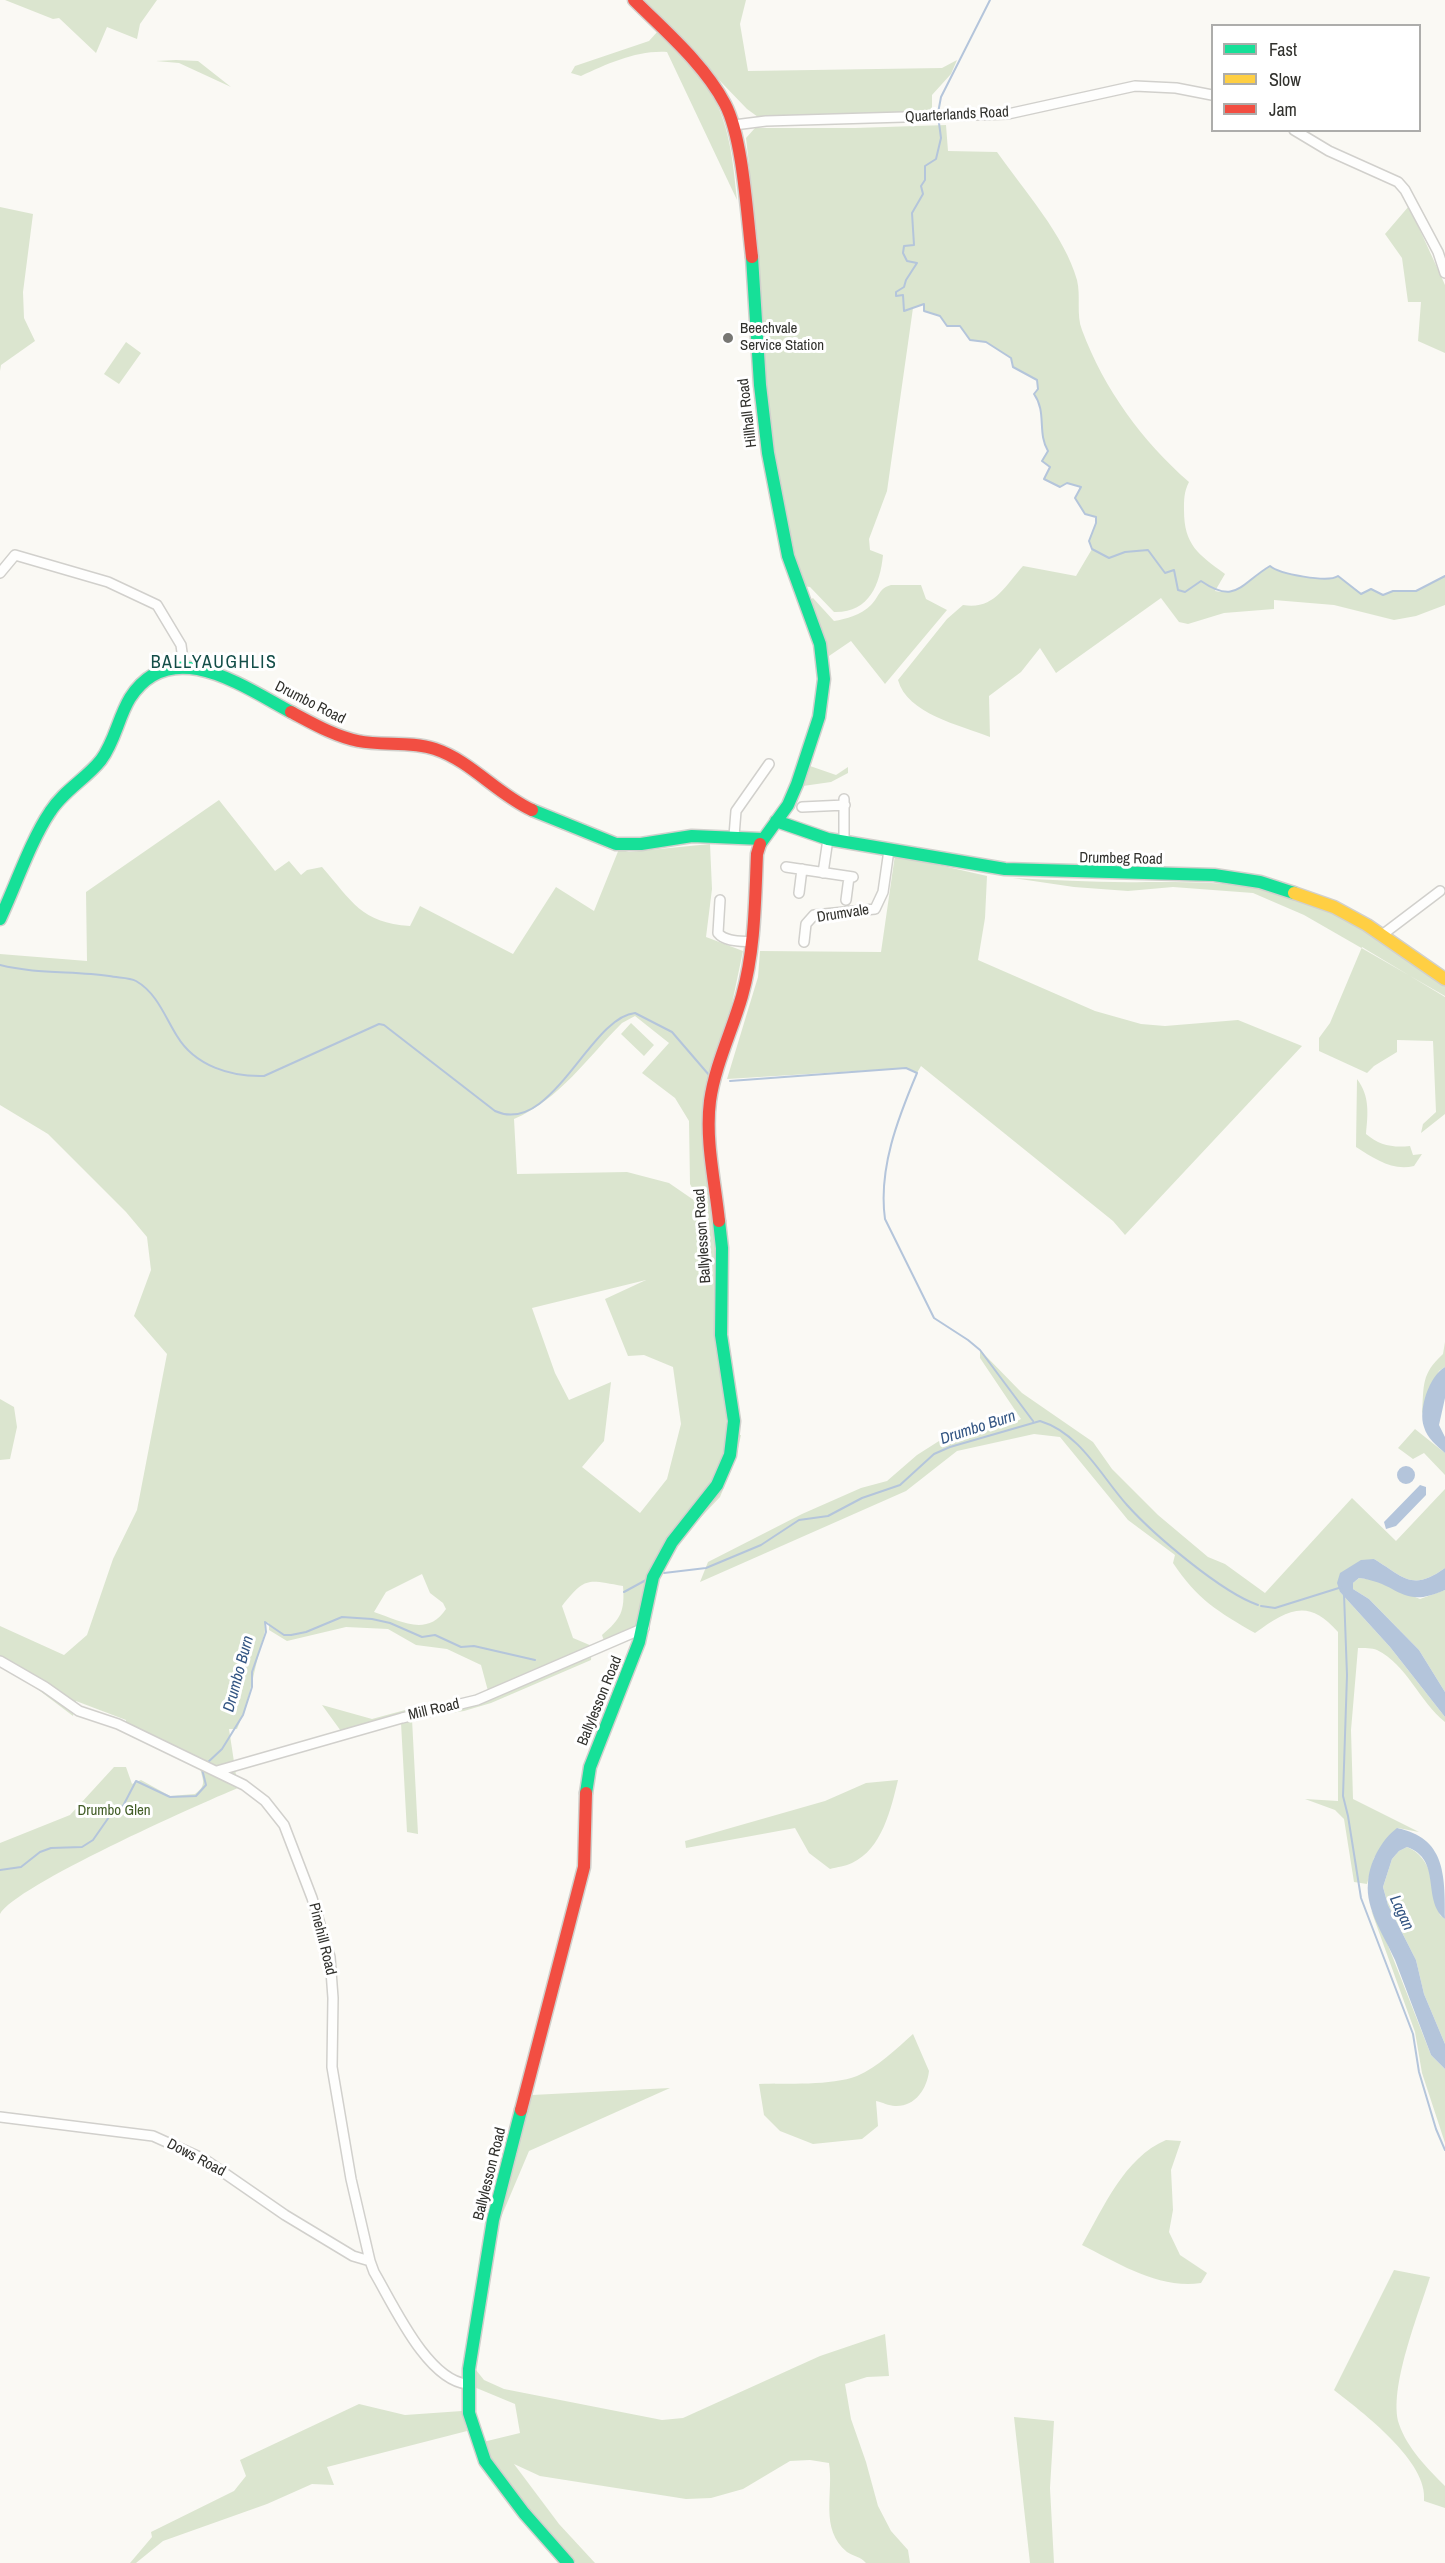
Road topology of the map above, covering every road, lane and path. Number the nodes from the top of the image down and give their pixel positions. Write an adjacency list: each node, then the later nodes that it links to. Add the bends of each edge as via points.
1 (634, 0): 3 (main road, Hillhall Road, via 702,71 726,105)
2 (1211, 95): 3 (street, Quarterlands Road, via 1135,86 1008,114)
3 (734, 125): 10 (main road, Hillhall Road, via 752,252 759,385 768,453 788,556 820,644 824,679 819,717 797,784)
4 (1297, 132): 5 (street, via 1329,152 1398,182 1438,252)
5 (1445, 273)
6 (0, 573): 7 (street, via 15,555 108,582 157,604 181,645)
7 (184, 667): 11 (main road, Drumbo Road, via 225,676 349,739 445,753 514,801 616,844); 23 (main road, Drumbo Road, via 154,676 132,693 104,756 49,813)
8 (769, 764): 11 (street, via 736,811)
9 (802, 807): 14 (street, via 844,802)
10 (776, 821): 12 (main road, Hillhall Road); 13 (main road, Drumbeg Road)
11 (735, 836): 12 (main road, Drumbo Road)
12 (762, 839): 25 (main road, Ballylesson Road, via 756,861)
13 (828, 839): 14 (main road, Drumbeg Road); 18 (street)
14 (844, 842): 15 (main road, Drumbeg Road)
15 (889, 850): 24 (main road, Drumbeg Road, via 1022,871 1237,878 1313,898); 26 (street, Drumvale, via 879,905 857,912 814,915 806,924)
16 (786, 867): 17 (street)
17 (802, 869): 18 (street); 20 (street)
18 (823, 873): 22 (street, via 851,877)
19 (1440, 891): 24 (street)
20 (799, 893)
21 (720, 900): 25 (street, via 721,937)
22 (846, 900)
23 (0, 919)
24 (1382, 935): 27 (main road, Drumbeg Road)
25 (752, 942): 28 (main road, Ballylesson Road, via 742,995 715,1076 709,1127 722,1248 721,1335 731,1395 730,1455 717,1485 659,1562 648,1592)
26 (804, 942)
27 (1445, 980)
28 (644, 1628): 30 (street, Mill Road, via 477,1700); 33 (main road, Ballylesson Road, via 590,1767 584,1803 585,1867 493,2220)
29 (0, 1661): 30 (street, Pinehill Road, via 79,1711 118,1724)
30 (209, 1767): 32 (street, Pinehill Road, via 254,1791 284,1825 324,1935 333,1980 332,2067)
31 (0, 2117): 32 (street, Dows Road, via 153,2136 204,2159 285,2215 353,2256)
32 (370, 2261): 33 (street, Pinehill Road, via 424,2354 447,2376)
33 (468, 2384): 34 (main road, Ballylesson Road, via 472,2427 485,2461)
34 (568, 2563)

